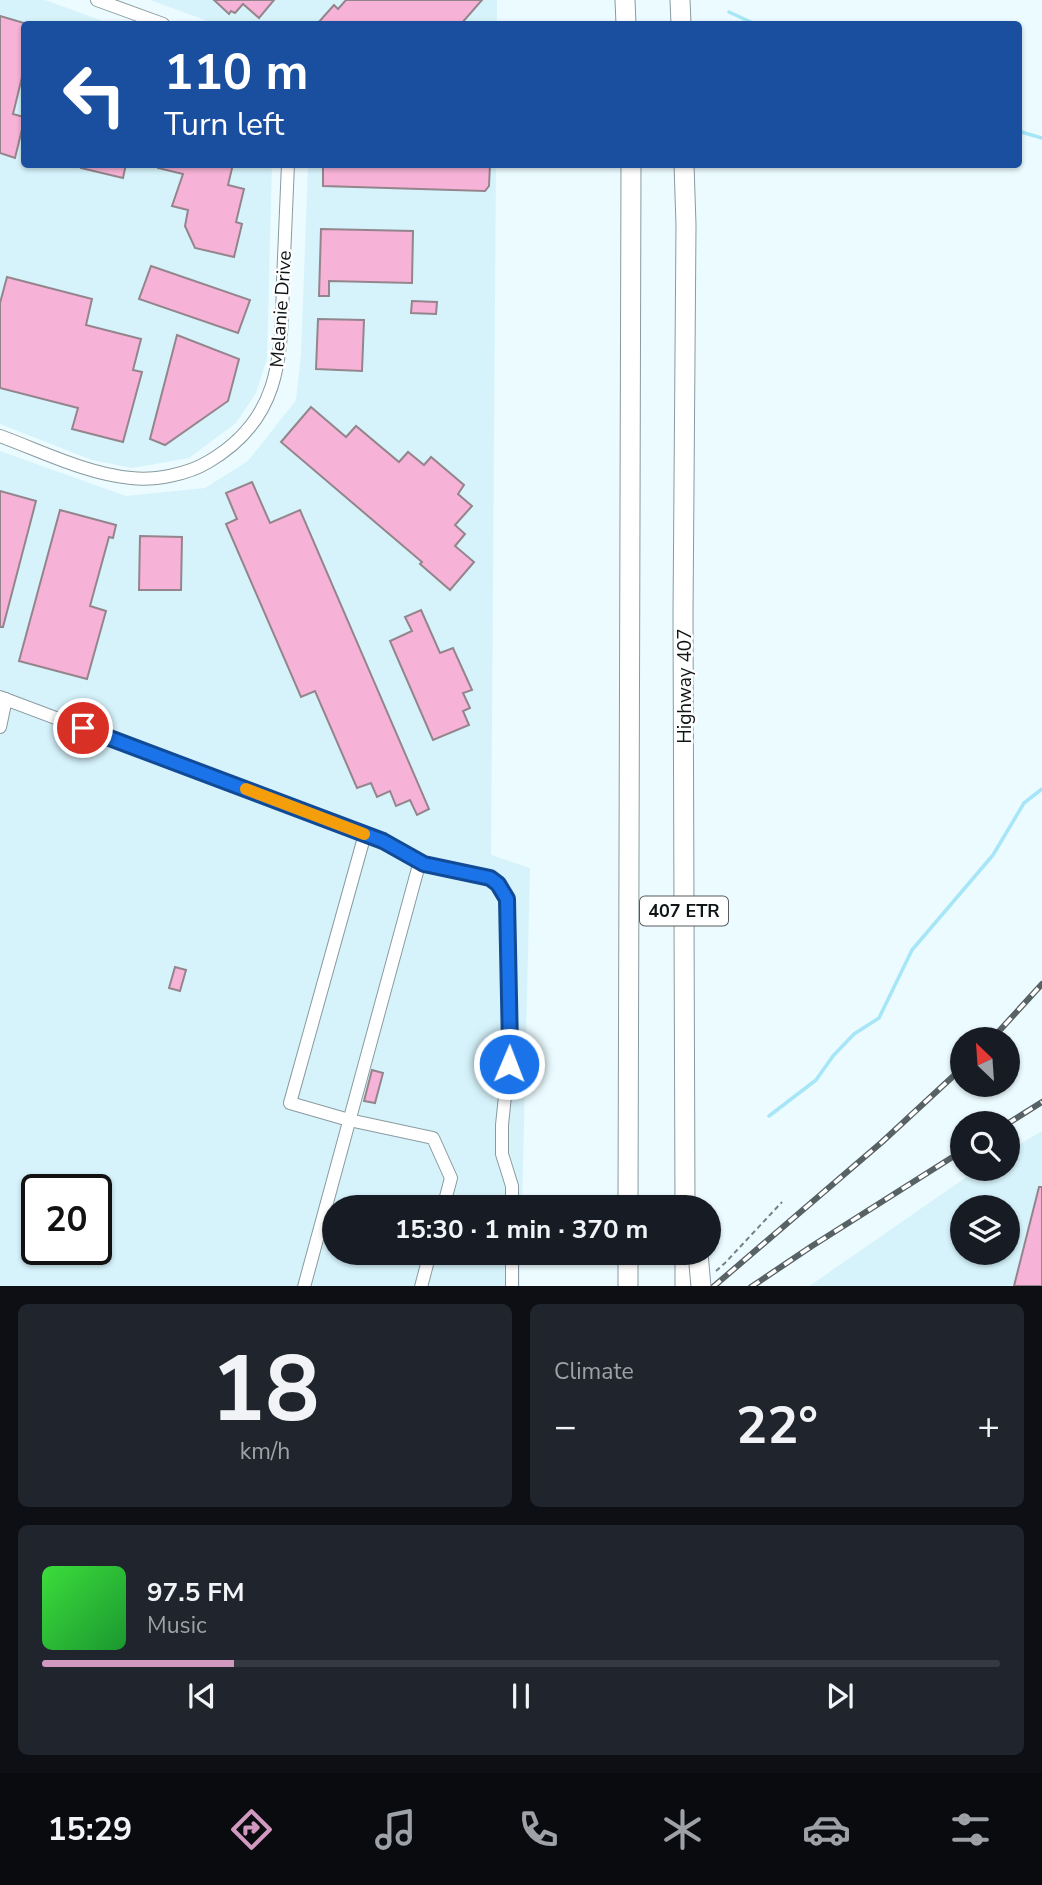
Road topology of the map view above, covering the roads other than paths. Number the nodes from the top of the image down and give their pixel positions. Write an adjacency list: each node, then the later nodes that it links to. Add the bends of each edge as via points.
1 (97, 0): 4 (street)
2 (625, 0): 5 (highway)
3 (680, 0): 6 (highway)
4 (155, 21)
5 (626, 21)
6 (681, 21)
7 (288, 168): 10 (street, Melanie Drive, via 278,366 258,417 240,438 200,466 174,475 134,479 100,473)
8 (631, 168): 18 (highway, 407 ETR)
9 (684, 168): 19 (highway, Highway 407 / 407 ETR)
10 (0, 436)
11 (3, 698): 12 (street); 13 (street)
12 (0, 727)
13 (365, 834): 14 (street); 15 (street, via 290,1103)
14 (420, 861): 15 (street); 17 (street, via 490,878 507,899 510,1047 502,1154)
15 (349, 1120): 16 (street, via 433,1138 451,1178); 26 (street)
16 (446, 1195)
17 (512, 1195)
18 (628, 1195)
19 (685, 1195)
20 (427, 1265): 27 (street)
21 (512, 1265): 28 (street)
22 (628, 1265): 25 (highway)
23 (685, 1265): 29 (highway)
24 (700, 1265): 30 (highway, bridge)
25 (627, 1283)
26 (304, 1286)
27 (421, 1286)
28 (512, 1286)
29 (685, 1286)
30 (701, 1286)

